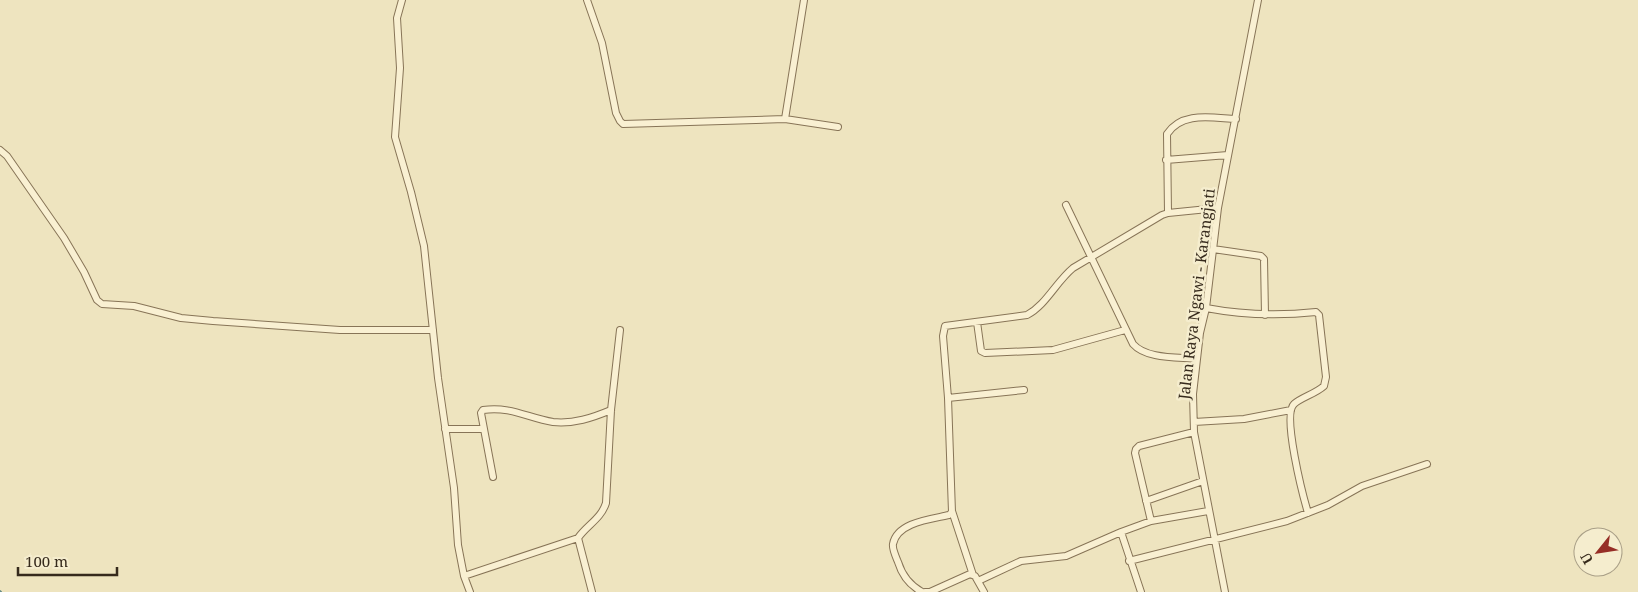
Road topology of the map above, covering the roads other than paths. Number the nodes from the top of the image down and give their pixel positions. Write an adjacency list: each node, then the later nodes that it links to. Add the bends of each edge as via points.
1 (402, 0): 19 (street, via 397,18 400,75 395,138 424,246)
2 (587, 0): 6 (street, via 602,43 616,113 623,124)
3 (804, 0): 6 (street)
4 (1258, 0): 5 (street, Jalan Raya Ngawi - Karangjati)
5 (1236, 119): 9 (street, Jalan Raya Ngawi - Karangjati); 10 (street, via 1192,117 1180,122 1167,134)
6 (785, 120): 7 (street)
7 (838, 127)
8 (0, 150): 19 (street, via 8,156 53,221 102,304 141,307 181,318 262,325 340,330)
9 (1228, 155): 10 (street); 12 (street, Jalan Raya Ngawi - Karangjati)
10 (1166, 160): 13 (street)
11 (1066, 205): 15 (street)
12 (1218, 208): 13 (street); 14 (street, Jalan Raya Ngawi - Karangjati)
13 (1168, 213): 15 (street)
14 (1213, 249): 16 (street, Jalan Raya Ngawi - Karangjati); 17 (street, via 1264,258)
15 (1090, 256): 18 (street, via 1064,275 1035,311 1018,317); 21 (street)
16 (1206, 308): 17 (street); 22 (street, Jalan Raya Ngawi - Karangjati)
17 (1264, 314): 26 (street, via 1316,312 1319,315 1326,377 1324,386 1294,404)
18 (977, 322): 21 (street, via 981,351 985,354 1054,350); 24 (street, via 948,325 944,329)
19 (433, 330): 28 (street)
20 (620, 330): 25 (street)
21 (1125, 330): 22 (street, via 1132,344 1147,354)
22 (1197, 359): 27 (street, Jalan Raya Ngawi - Karangjati)
23 (1024, 390): 24 (street)
24 (948, 398): 36 (street)
25 (611, 410): 29 (street, via 590,419 553,422 515,411 485,409 481,413); 40 (street, via 604,511)
26 (1291, 410): 27 (street, via 1244,419); 37 (street, via 1292,439)
27 (1194, 422): 30 (street, Jalan Raya Ngawi - Karangjati)
28 (445, 429): 29 (street); 44 (street)
29 (484, 429): 32 (street)
30 (1194, 432): 33 (street, Jalan Raya Ngawi - Karangjati); 34 (street, via 1136,449)
31 (1427, 464): 37 (street, via 1362,486)
32 (493, 477)
33 (1203, 481): 34 (street); 35 (street, Jalan Raya Ngawi - Karangjati)
34 (1146, 501): 38 (street)
35 (1208, 511): 38 (street); 41 (street, Jalan Raya Ngawi - Karangjati)
36 (952, 512): 43 (street); 48 (street, via 908,527 898,533 893,545 904,576 916,589)
37 (1308, 514): 41 (street)
38 (1151, 521): 39 (street)
39 (1121, 532): 42 (street); 45 (street, via 1066,556 1021,561)
40 (578, 538): 44 (street); 47 (street)
41 (1215, 540): 42 (street); 51 (street, Jalan Raya Ngawi - Karangjati)
42 (1129, 560): 50 (street)
43 (973, 575): 45 (street); 48 (street)
44 (464, 576): 46 (street)
45 (978, 581): 49 (street)
46 (470, 592)
47 (592, 592)
48 (924, 592)
49 (984, 592)
50 (1141, 592)
51 (1225, 592)

